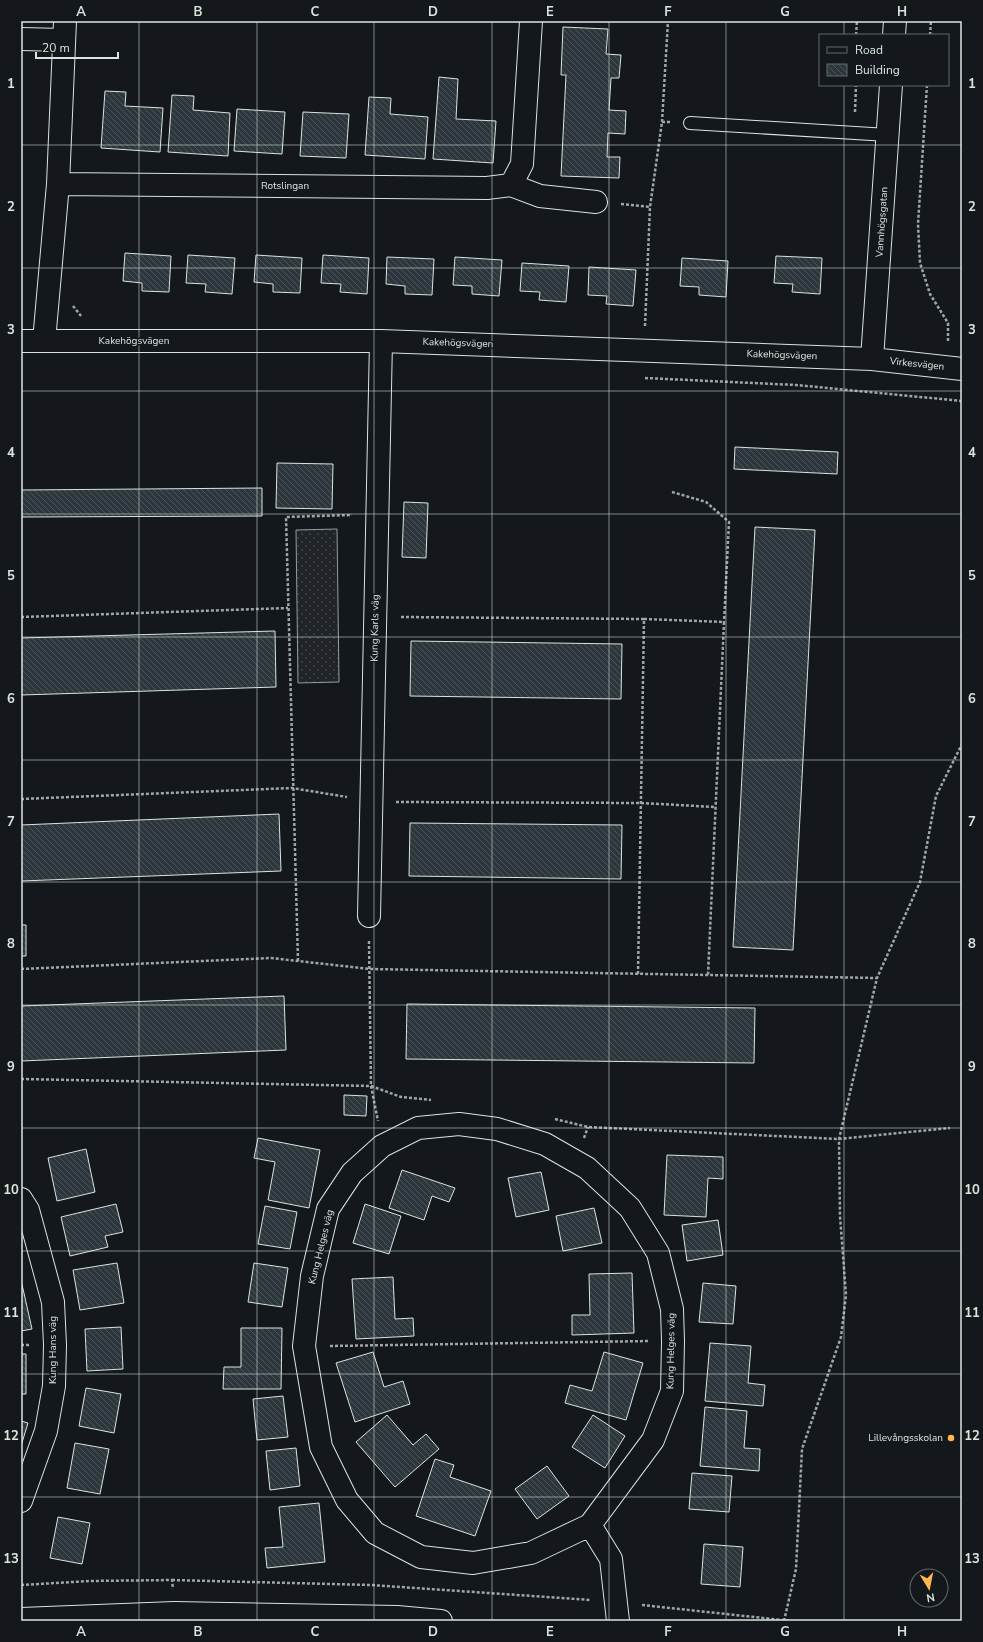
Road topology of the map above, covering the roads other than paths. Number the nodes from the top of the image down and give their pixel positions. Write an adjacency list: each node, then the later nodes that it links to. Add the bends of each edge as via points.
1 (531, 21): 10 (street, via 522,164)
2 (895, 21): 4 (street)
3 (64, 31): 5 (street); 9 (street)
4 (894, 34)
5 (21, 39)
6 (891, 86): 8 (street, Vannhögsgatan)
7 (690, 124): 8 (lane)
8 (888, 135): 15 (street, Vannhögsgatan)
9 (58, 184): 10 (street, Rotslingan, via 479,188); 13 (street)
10 (511, 185): 11 (street, Rotslingan, via 540,196)
11 (596, 202)
12 (21, 341): 13 (street, Kakehögsvägen)
13 (44, 341): 14 (street, Kakehögsvägen)
14 (381, 341): 15 (street, Kakehögsvägen); 17 (street, Kung Karls väg)
15 (872, 359): 16 (street, Virkesvägen)
16 (955, 368)
17 (369, 916)
18 (21, 1199): 19 (street, Kung Hans väg, via 30,1217 53,1302 55,1345 54,1386 46,1431)
19 (21, 1501)
20 (590, 1525): 20 (street, Kung Helges väg, via 653,1440 672,1390 672,1309 658,1253 630,1208 587,1168 545,1144 497,1129 459,1124 418,1128 382,1146 352,1173 328,1209 312,1276 304,1346 321,1447 346,1500 376,1533 421,1557 473,1563 531,1553); 21 (street, via 611,1559)
21 (617, 1611)
22 (21, 1619): 23 (street, via 174,1613)
23 (441, 1621)

